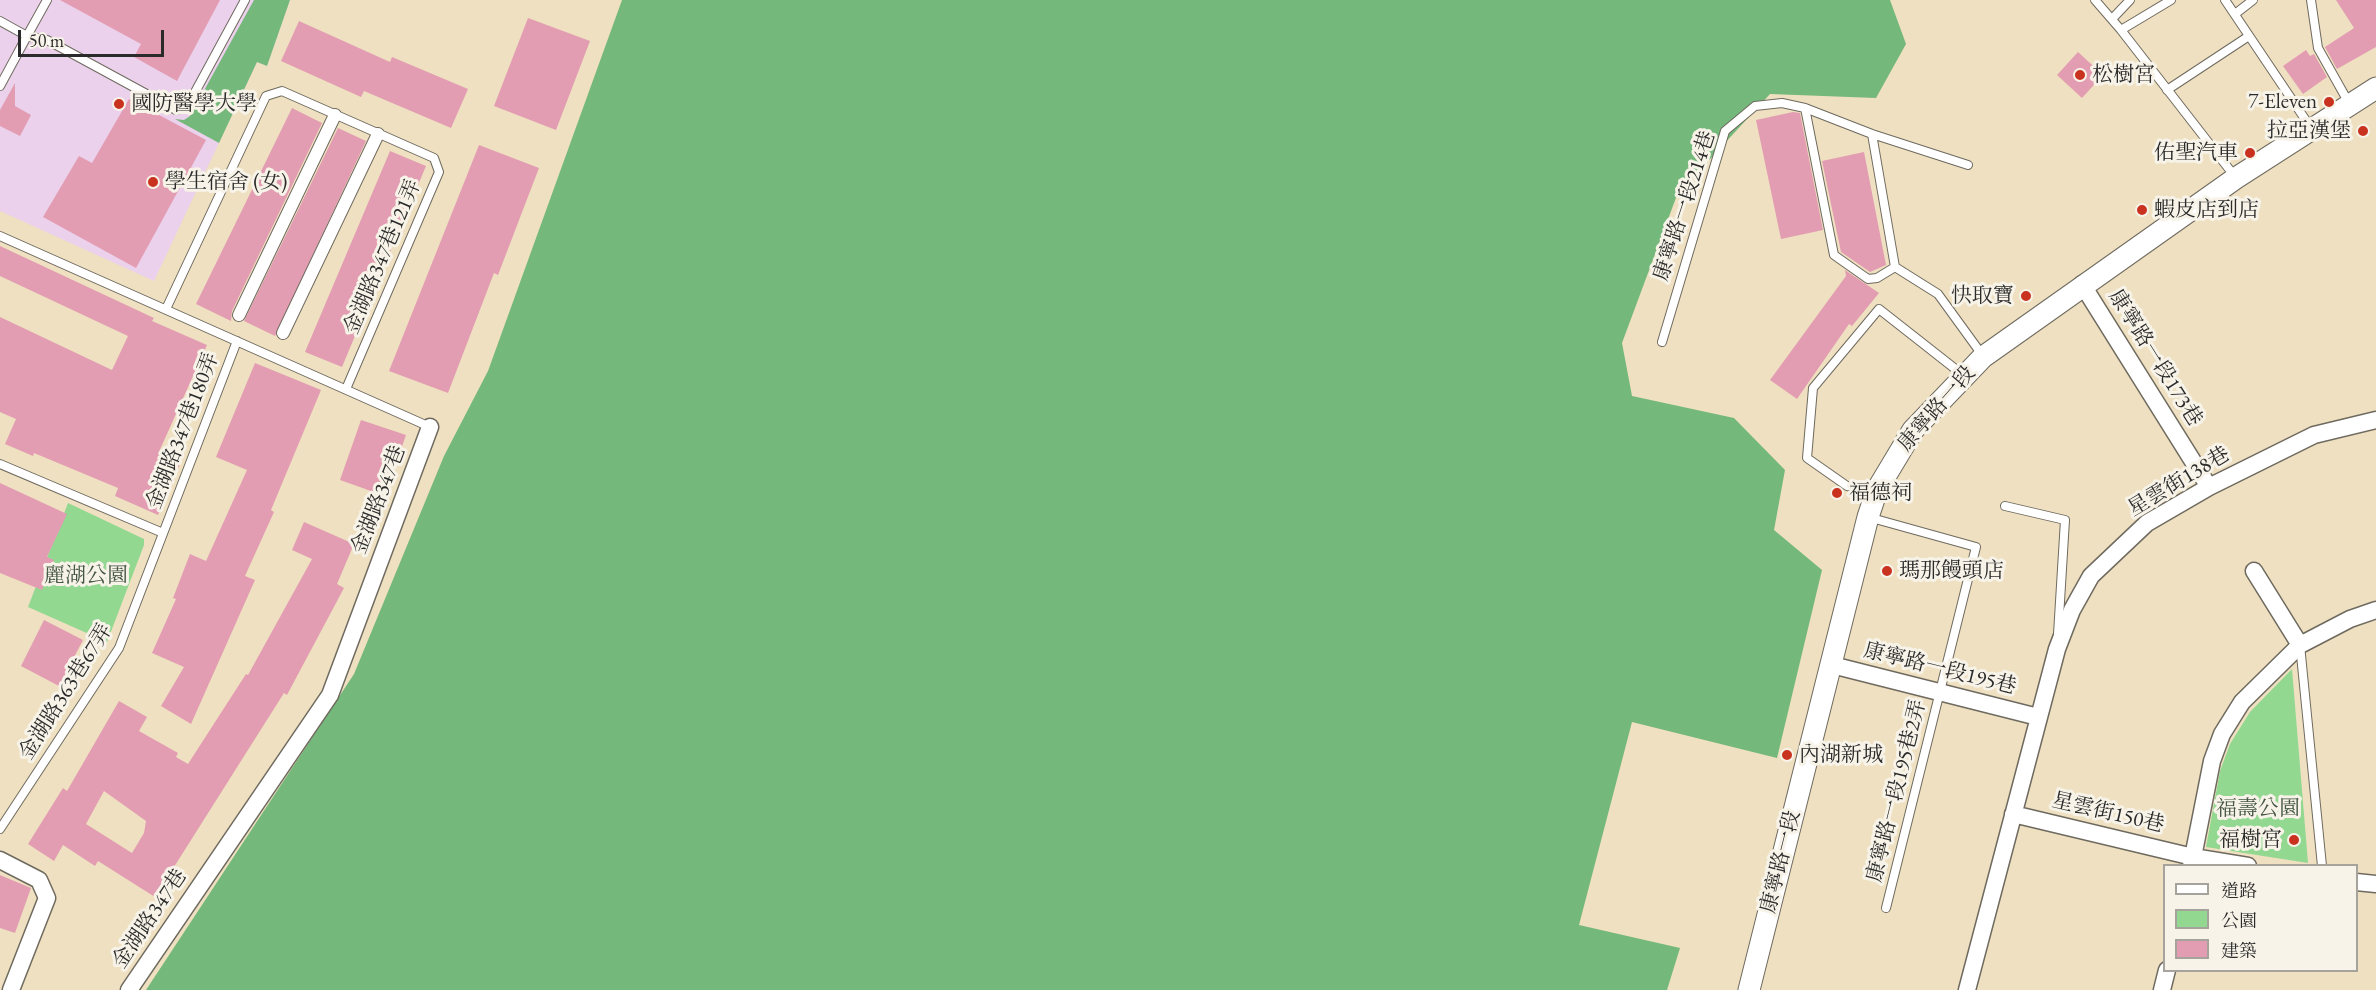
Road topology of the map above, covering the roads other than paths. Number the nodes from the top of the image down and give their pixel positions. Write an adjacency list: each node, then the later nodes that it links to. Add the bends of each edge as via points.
1 (47, 0): 13 (lane)
2 (245, 0): 13 (lane, via 187,107 176,110 47,40)
3 (2095, 0): 10 (lane)
4 (2130, 0): 10 (lane)
5 (2171, 0): 12 (lane)
6 (2225, 0): 9 (lane)
7 (2253, 0): 9 (lane)
8 (2311, 0): 18 (lane, via 2318,48)
9 (2235, 14): 14 (lane)
10 (2112, 19): 12 (lane)
11 (0, 21): 13 (lane)
12 (2121, 30): 17 (lane)
13 (27, 36): 15 (lane)
14 (2249, 36): 17 (lane); 21 (lane)
15 (0, 86)
16 (2376, 88): 18 (street, 康寧路一段)
17 (2167, 90): 25 (lane)
18 (2350, 106): 21 (street, 康寧路一段)
19 (1804, 108): 23 (lane, 康寧路一段214巷); 27 (lane, via 1834,255 1868,279 1878,278); 33 (lane, 康寧路一段214巷, via 1782,103 1755,106 1725,131)
20 (335, 116): 22 (lane, 金湖路347巷121弄); 29 (lane, 金湖路347巷121弄, via 282,91 266,96); 30 (street)
21 (2311, 128): 25 (street, 康寧路一段)
22 (378, 134): 31 (street); 36 (lane, 金湖路347巷121弄, via 434,158 439,172)
23 (1872, 134): 24 (lane, 康寧路一段214巷); 27 (lane)
24 (1968, 165)
25 (2236, 178): 28 (street, 康寧路一段)
26 (0, 236): 29 (lane, 金湖路347巷)
27 (1895, 267): 34 (lane, via 1938,294)
28 (2082, 284): 34 (street, 康寧路一段); 40 (street, 康寧路一段173巷)
29 (166, 309): 32 (lane, 金湖路347巷)
30 (239, 315)
31 (283, 333)
32 (237, 342): 36 (lane, 金湖路347巷); 44 (lane, 金湖路347巷180弄)
33 (1662, 342)
34 (1983, 357): 35 (street, 康寧路一段)
35 (1963, 375): 41 (street, 康寧路一段, via 1913,430); 41 (lane, via 1879,309 1814,388 1807,458 1847,486)
36 (346, 389): 38 (lane, 金湖路347巷)
37 (2376, 420): 40 (street, 星雲街138巷, via 2314,435)
38 (430, 428): 63 (street, 金湖路347巷, via 330,695)
39 (0, 464): 44 (lane)
40 (2209, 487): 48 (street, 星雲街138巷, via 2147,524 2091,576 2072,609)
41 (1877, 490): 43 (street, 康寧路一段)
42 (2005, 506): 48 (lane, via 2065,520)
43 (1868, 517): 49 (street, 康寧路一段); 50 (lane, 康寧路一段195巷2弄, via 1976,547)
44 (163, 533): 53 (lane, 金湖路363巷67弄, via 119,648)
45 (2254, 571): 47 (street)
46 (2376, 610): 47 (street)
47 (2300, 645): 55 (street, via 2242,702 2222,734 2212,761); 57 (lane)
48 (2057, 649): 51 (street, 星雲街138巷)
49 (1832, 665): 50 (street, 康寧路一段195巷); 64 (street, 康寧路一段)
50 (1941, 693): 51 (street, 康寧路一段195巷); 60 (lane, 康寧路一段195巷2弄)
51 (2038, 717): 52 (street, 星雲街138巷)
52 (2013, 814): 55 (street, 星雲街150巷); 65 (street, 星雲街138巷)
53 (0, 829)
54 (0, 860): 62 (street, via 39,880 47,898)
55 (2192, 861): 56 (street, 星雲街150巷)
56 (2226, 864)
57 (2322, 864)
58 (2358, 882): 59 (street)
59 (2376, 884)
60 (1886, 908)
61 (2166, 972): 66 (street)
62 (10, 990)
63 (129, 990)
64 (1749, 990)
65 (1967, 990)
66 (2162, 990)

